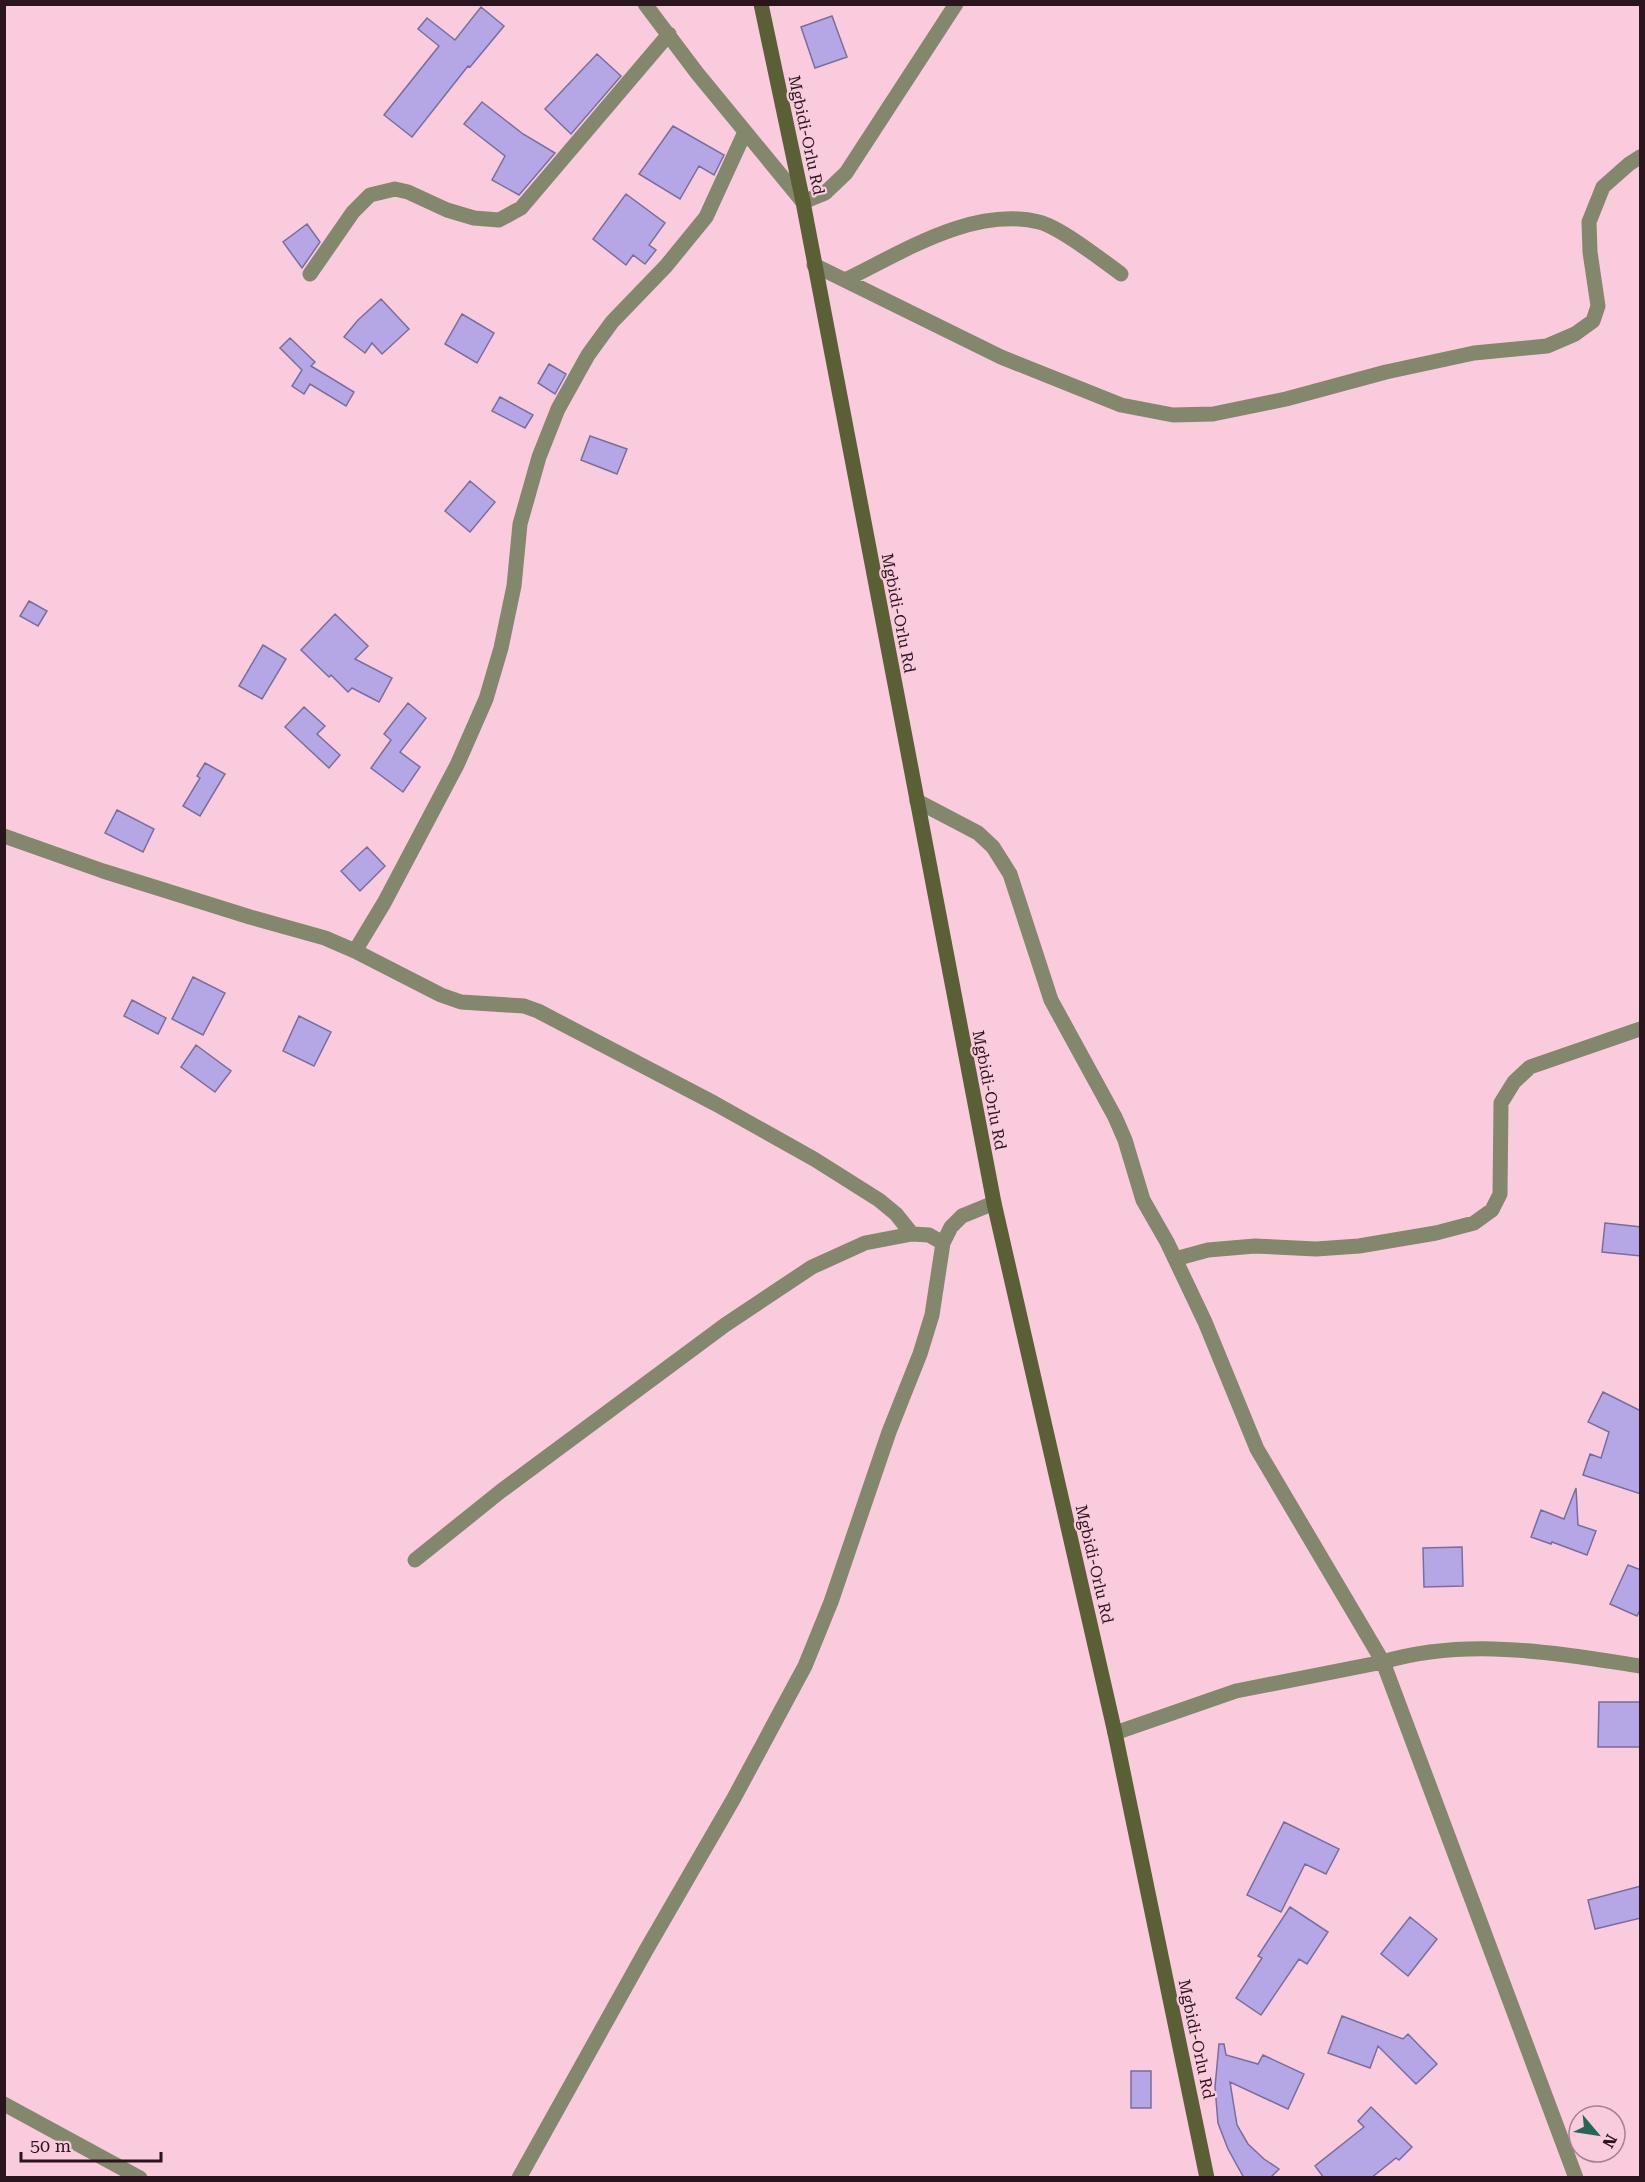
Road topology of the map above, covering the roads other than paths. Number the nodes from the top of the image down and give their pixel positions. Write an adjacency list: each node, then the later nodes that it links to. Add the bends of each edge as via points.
1 (645, 4): 4 (street)
2 (761, 4): 7 (main road, Mgbidi-Orlu Rd)
3 (956, 4): 7 (street, via 846,173 825,194)
4 (669, 34): 5 (street); 9 (street, via 521,208 499,220 474,218 395,189 370,195 353,212)
5 (745, 132): 7 (street); 14 (street, via 706,217 612,322 558,409 520,524 514,586 486,699 457,765)
6 (1641, 157): 11 (street, via 1603,187 1589,222 1598,306 1593,321 1575,334 1547,346 1474,354 1213,414 1173,415 1121,405 1001,357)
7 (802, 202): 8 (main road, Mgbidi-Orlu Rd)
8 (814, 265): 11 (street); 12 (main road, Mgbidi-Orlu Rd)
9 (310, 274)
10 (1121, 274): 11 (street, via 1041,222 999,218 954,228)
11 (845, 280)
12 (916, 801): 16 (main road, Mgbidi-Orlu Rd); 19 (street, via 978,833 993,847 1010,874 1051,1000 1115,1118 1143,1200)
13 (4, 836): 14 (street, via 102,871 325,938)
14 (355, 951): 17 (street, via 460,1002 524,1006 538,1011 814,1159 879,1200)
15 (1641, 1029): 19 (street, via 1530,1067 1514,1082 1501,1102 1500,1194 1492,1210 1474,1223 1359,1246 1255,1246 1208,1250)
16 (994, 1203): 18 (street, via 962,1215); 23 (main road, Mgbidi-Orlu Rd)
17 (912, 1234): 18 (street, via 929,1235); 20 (street, via 865,1243 812,1267 706,1339)
18 (943, 1243): 26 (street, via 932,1315 920,1354 806,1666)
19 (1175, 1259): 21 (street, via 1257,1449)
20 (415, 1560)
21 (1383, 1662): 22 (street, via 1407,1654 1478,1647); 23 (street, via 1236,1691); 28 (street)
22 (1641, 1666)
23 (1115, 1733): 27 (main road, Mgbidi-Orlu Rd)
24 (4, 2104): 25 (street)
25 (140, 2178)
26 (519, 2178)
27 (1207, 2178)
28 (1576, 2178)

